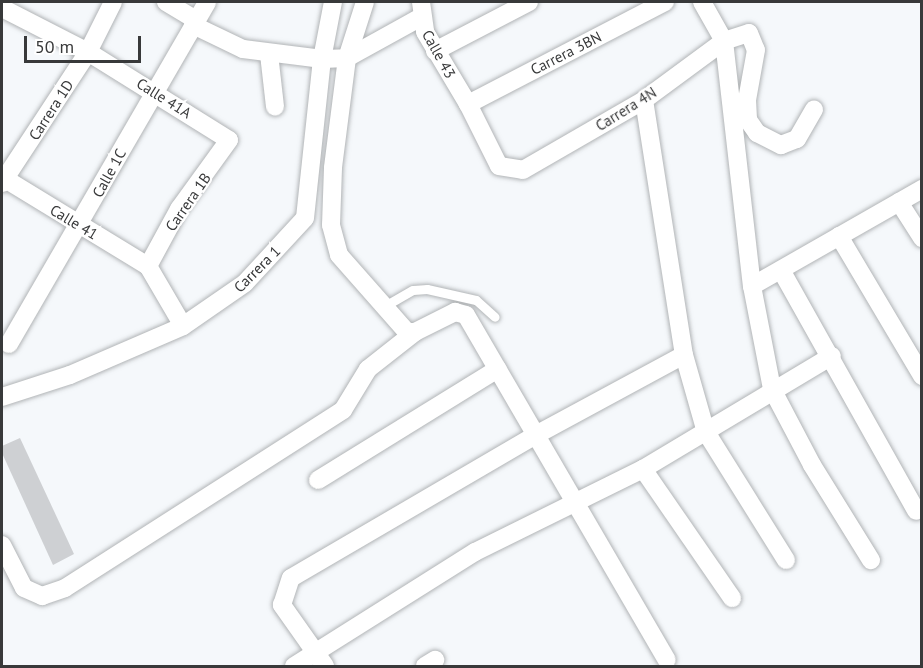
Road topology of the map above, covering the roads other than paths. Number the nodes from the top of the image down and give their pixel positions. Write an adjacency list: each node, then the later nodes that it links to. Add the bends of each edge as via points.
1 (113, 2): 13 (street, Carrera 1D)
2 (166, 2): 11 (street)
3 (207, 2): 11 (street, Calle 1C)
4 (333, 2): 17 (street)
5 (365, 2): 16 (street)
6 (529, 2): 14 (street)
7 (664, 2): 20 (street, Carrera 3BN)
8 (702, 2): 12 (street)
9 (421, 9): 14 (street, Calle 43); 16 (street)
10 (6, 11): 13 (street, Calle 41A)
11 (195, 22): 15 (street, via 243,49); 18 (street, Calle 1C)
12 (724, 41): 19 (street, Carrera 4N); 22 (street, via 749,33 756,40 748,120 763,138 781,146 797,139); 35 (street)
13 (88, 51): 18 (street, Calle 41A); 25 (street, Carrera 1D)
14 (435, 51): 20 (street, Calle 43)
15 (269, 54): 17 (street); 21 (street)
16 (347, 58): 17 (street); 32 (street, via 333,168)
17 (322, 59): 28 (street)
18 (154, 92): 23 (street, Calle 41A); 29 (street, Calle 1C)
19 (644, 100): 24 (street, Carrera 4N); 41 (street)
20 (468, 104): 24 (street, Calle 43, via 499,166)
21 (274, 107)
22 (814, 110)
23 (229, 140): 33 (street, Carrera 1B, via 179,209)
24 (523, 170)
25 (2, 180): 29 (street, Calle 41)
26 (921, 189): 27 (street)
27 (899, 202): 30 (street); 31 (street)
28 (305, 218): 32 (street); 38 (street, Carrera 1, via 245,283)
29 (80, 226): 33 (street, Calle 41); 40 (street, Calle 1C)
30 (839, 236): 34 (street); 44 (street)
31 (921, 238)
32 (334, 239): 36 (street, via 347,268)
33 (148, 266): 38 (street)
34 (781, 270): 35 (street); 42 (street)
35 (752, 286): 45 (street)
36 (383, 307): 37 (lane, via 413,290 427,289 476,300); 39 (street, via 407,332)
37 (495, 317)
38 (183, 326): 46 (street, Carrera 1, via 70,375)
39 (415, 332): 43 (street, via 448,314 460,312 471,321); 53 (street, via 368,369 343,410 65,588 42,596 24,588)
40 (9, 344)
41 (684, 355): 47 (street); 48 (street)
42 (832, 356): 45 (street); 52 (street)
43 (498, 369): 48 (street); 50 (street)
44 (921, 376)
45 (772, 389): 47 (street); 55 (street, via 812,465)
46 (2, 397)
47 (706, 432): 49 (street); 54 (street)
48 (534, 436): 51 (street); 57 (street, via 291,578 282,605)
49 (643, 469): 51 (street); 56 (street)
50 (318, 480)
51 (576, 503): 57 (street, via 475,552); 58 (street)
52 (916, 512)
53 (2, 545)
54 (786, 560)
55 (871, 560)
56 (732, 598)
57 (321, 660): 59 (street)
58 (667, 660)
59 (294, 666)

